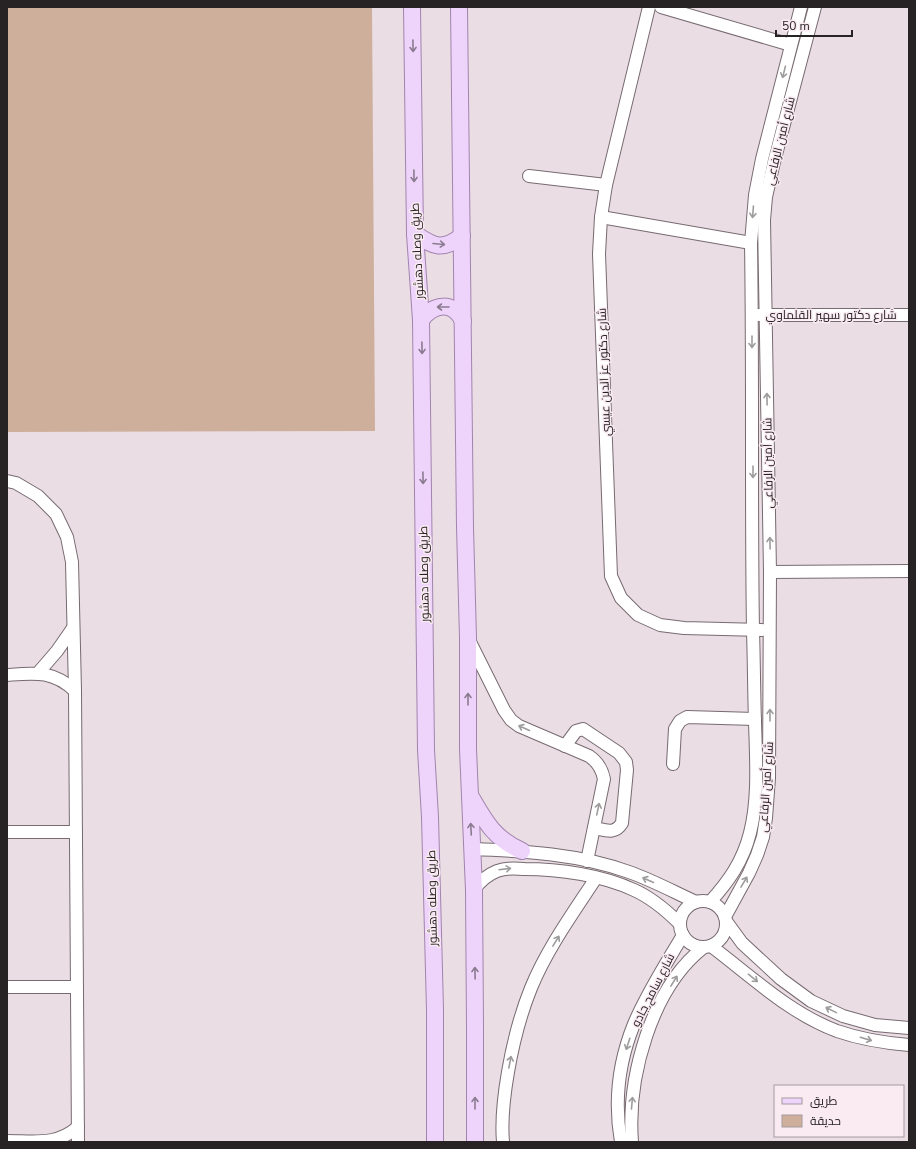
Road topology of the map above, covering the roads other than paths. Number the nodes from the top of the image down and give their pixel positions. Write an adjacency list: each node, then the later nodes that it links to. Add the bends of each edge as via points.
1 (412, 7): 12 (main road, طريق وصله دهشور, one-way to 12)
2 (459, 7): 13 (main road)
3 (649, 7): 9 (street, شارع دكتور عز الدين عيسي)
4 (661, 7): 7 (street)
5 (801, 7): 7 (street, شارع أمين الرفاعي)
6 (815, 7): 10 (street, شارع أمين الرفاعي)
7 (791, 45): 10 (street, شارع أمين الرفاعي, one-way to 10, via 762,159)
8 (529, 176): 9 (street)
9 (606, 185): 11 (street, شارع دكتور عز الدين عيسي)
10 (760, 196): 14 (street, شارع أمين الرفاعي, one-way to 14); 16 (street, شارع أمين الرفاعي, via 764,240)
11 (601, 217): 14 (street); 24 (street, شارع دكتور عز الدين عيسي, via 599,254 611,576 621,598 638,615 660,625)
12 (415, 234): 13 (main road, one-way to 13, via 439,246 450,244); 18 (main road, طريق وصله دهشور)
13 (462, 236): 19 (main road)
14 (751, 243): 15 (street, شارع أمين الرفاعي)
15 (752, 315): 16 (street, شارع دكتور سهير القلماوي); 24 (street, شارع أمين الرفاعي, one-way to 24)
16 (765, 315): 17 (street, شارع دكتور سهير القلماوي); 22 (street, شارع أمين الرفاعي, one-way to 16)
17 (909, 315)
18 (421, 320): 19 (main road, one-way to 18, via 460,314 450,307 437,306 427,312); 61 (main road, طريق وصله دهشور, one-way to 61, via 426,750 435,1010)
19 (463, 321): 26 (main road)
20 (7, 480): 23 (street, via 38,496 56,514 67,537 72,562)
21 (909, 571): 22 (street)
22 (770, 572): 25 (street, شارع أمين الرفاعي)
23 (73, 628): 27 (street); 29 (street)
24 (753, 629): 25 (street, شارع دكتور عز الدين عيسي); 30 (street, شارع أمين الرفاعي)
25 (770, 630): 48 (street, شارع أمين الرفاعي, one-way to 25, via 757,856 766,818 770,749)
26 (468, 638): 31 (street, one-way to 26, via 518,726 511,720); 33 (main road, one-way to 26)
27 (38, 673): 28 (street); 29 (street, via 59,678)
28 (7, 675)
29 (75, 690): 36 (street)
30 (755, 719): 32 (street, via 687,717 680,720 675,729); 46 (street, شارع أمين الرفاعي, via 756,779 750,833 737,867)
31 (565, 746): 34 (street, one-way to 31, via 603,774 594,759); 34 (street, via 576,731 583,728 619,753 626,762 622,823 611,832)
32 (673, 764)
33 (469, 794): 37 (main road, one-way to 33); 38 (main road, via 494,832 502,840)
34 (594, 828): 40 (street)
35 (7, 832): 36 (street)
36 (76, 832): 54 (street)
37 (472, 849): 38 (street); 43 (main road)
38 (522, 851): 39 (street)
39 (545, 854): 40 (street); 41 (street)
40 (587, 861): 44 (street, one-way to 40, via 630,872)
41 (543, 869): 42 (street); 43 (street, one-way to 41, via 480,881 498,870)
42 (596, 878): 47 (street, via 634,890); 63 (street, one-way to 42, via 505,1085 524,1007 541,967)
43 (474, 890): 62 (main road, one-way to 43)
44 (670, 890): 45 (street); 47 (street, via 668,900)
45 (696, 902): 46 (street); 49 (street, via 684,911 681,917)
46 (710, 902): 48 (street, via 722,910)
47 (661, 906): 49 (street)
48 (725, 919): 50 (street); 51 (street, via 721,939)
49 (682, 929): 51 (street, via 692,944); 64 (street, شارع سامح جادو, one-way to 64, via 634,1024 624,1056 618,1097)
50 (742, 943): 52 (street, via 733,950); 55 (street, one-way to 50, via 875,1025 843,1016 811,1001 781,979)
51 (707, 946): 52 (street); 65 (street, شارع سامح جادو, one-way to 51, via 633,1089 645,1041 665,995 675,979 685,964)
52 (731, 961): 56 (street, one-way to 56, via 772,994 837,1031 873,1041)
53 (7, 987): 54 (street)
54 (77, 988): 57 (street)
55 (909, 1028)
56 (909, 1045)
57 (78, 1127): 59 (street); 60 (street)
58 (7, 1141): 59 (street)
59 (53, 1141)
60 (78, 1142)
61 (435, 1142)
62 (475, 1142)
63 (503, 1142)
64 (621, 1142)
65 (632, 1142)

